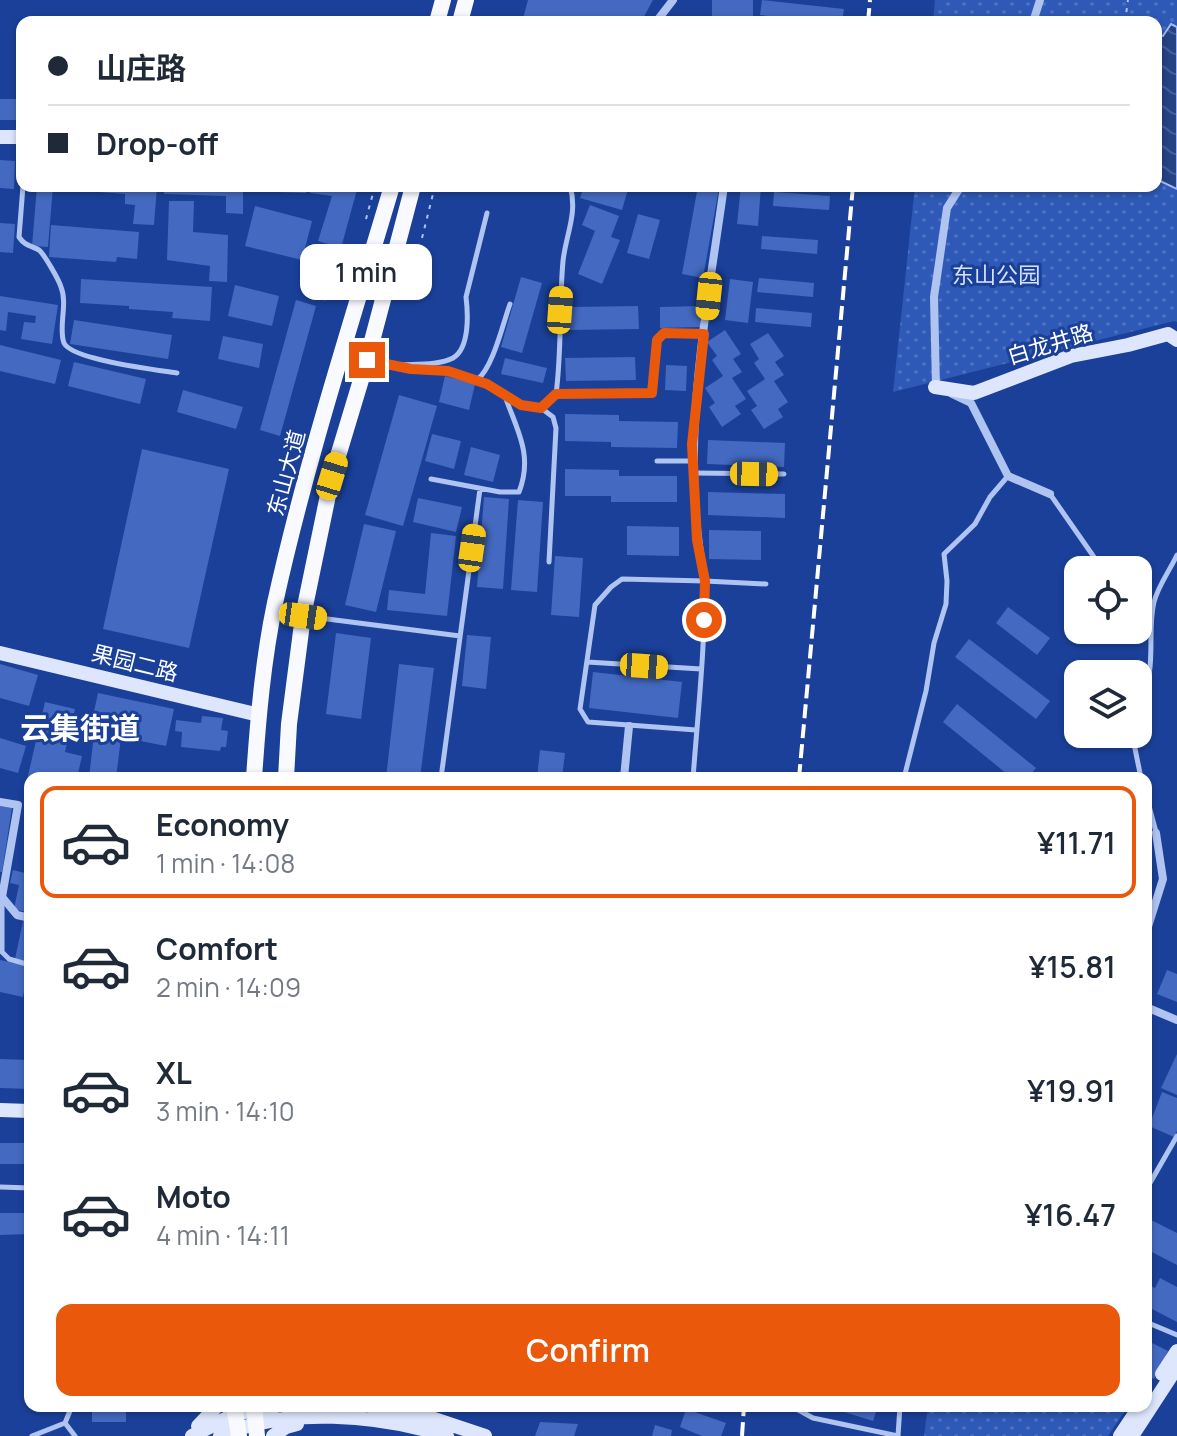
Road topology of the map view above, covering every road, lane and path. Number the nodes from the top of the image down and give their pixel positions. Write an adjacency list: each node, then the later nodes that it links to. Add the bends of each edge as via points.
1 (673, 0): 2 (street)
2 (661, 16)
3 (23, 192): 19 (lane, via 19,237 41,251 60,284 63,341 70,350)
4 (373, 192): 12 (path)
5 (390, 192): 44 (main road, 东山大道, via 307,475 275,605)
6 (411, 192): 17 (main road, 东山大道)
7 (434, 192): 13 (path)
8 (572, 192): 22 (lane)
9 (723, 192): 15 (street)
10 (957, 192): 21 (street, via 947,208 934,297)
11 (487, 213): 18 (lane, via 466,297 464,342 457,355)
12 (364, 224)
13 (422, 238)
14 (510, 304): 20 (lane)
15 (704, 334): 22 (lane, via 664,333 657,340 652,393); 26 (street)
16 (1177, 340): 21 (main road, 白龙井路, via 1168,334 1071,356 974,393)
17 (367, 360): 18 (lane); 38 (main road, 东山大道, via 332,476)
18 (396, 366): 20 (lane, via 448,371)
19 (177, 373)
20 (477, 381): 23 (lane)
21 (935, 387): 29 (street, via 971,403)
22 (556, 394): 24 (lane)
23 (506, 398): 24 (lane); 31 (lane, via 523,439 522,484 513,494)
24 (541, 408): 35 (lane, via 553,417 556,428)
25 (657, 461): 26 (lane)
26 (693, 461): 27 (street)
27 (694, 473): 28 (lane); 36 (street)
28 (784, 474)
29 (1008, 476): 32 (street); 53 (lane, via 975,524 944,554 946,604)
30 (431, 479): 31 (lane)
31 (480, 489): 40 (lane)
32 (1050, 494): 34 (lane)
33 (1177, 555): 39 (lane, via 1155,599)
34 (1093, 556)
35 (549, 562)
36 (705, 581): 37 (lane); 42 (lane, via 622,579 595,605); 43 (lane)
37 (766, 584)
38 (303, 616): 40 (lane); 49 (main road, 东山大道)
39 (1152, 618)
40 (460, 636): 50 (lane)
41 (0, 653): 44 (main road, 果园二路)
42 (587, 662): 43 (lane); 45 (lane, via 580,709 588,722)
43 (701, 669): 46 (lane)
44 (259, 715): 48 (main road, 东山大道)
45 (629, 726): 46 (lane); 51 (street)
46 (696, 730): 52 (lane)
47 (1135, 748): 54 (lane)
48 (254, 772)
49 (286, 772)
50 (442, 772)
51 (625, 772)
52 (693, 772)
53 (906, 772)
54 (1140, 772)
55 (0, 802): 58 (street, via 18,805)
56 (1152, 818): 57 (lane)
57 (1156, 833): 59 (street, via 1163,879)
58 (1, 896): 60 (street); 61 (lane, via 2,952)
59 (1152, 914)
60 (24, 917)
61 (24, 963)
62 (1152, 1010): 63 (street)
63 (1177, 1020)
64 (0, 1110): 65 (main road)
65 (24, 1111)
66 (1177, 1136): 67 (lane)
67 (1152, 1180)
68 (0, 1187): 69 (lane)
69 (24, 1188)
70 (1152, 1325): 71 (lane)
71 (1177, 1335)
72 (1177, 1351): 74 (main road)
73 (1177, 1367): 75 (main road)
74 (1152, 1388)
75 (1152, 1405)
76 (70, 1412): 86 (lane)
77 (211, 1412): 89 (main road)
78 (402, 1412): 93 (main road)
79 (802, 1412): 94 (lane)
80 (900, 1412): 94 (lane)
81 (1136, 1412): 95 (main road)
82 (1148, 1412): 96 (main road)
83 (255, 1419): 84 (main road); 85 (main road)
84 (316, 1419): 91 (main road); 92 (main road, via 367,1418)
85 (236, 1421): 89 (main road); 90 (main road)
86 (65, 1423): 87 (lane); 88 (lane)
87 (32, 1436)
88 (75, 1436)
89 (189, 1436)
90 (220, 1436)
91 (273, 1436)
92 (447, 1436)
93 (485, 1436)
94 (898, 1436)
95 (1120, 1436)
96 (1132, 1436)

